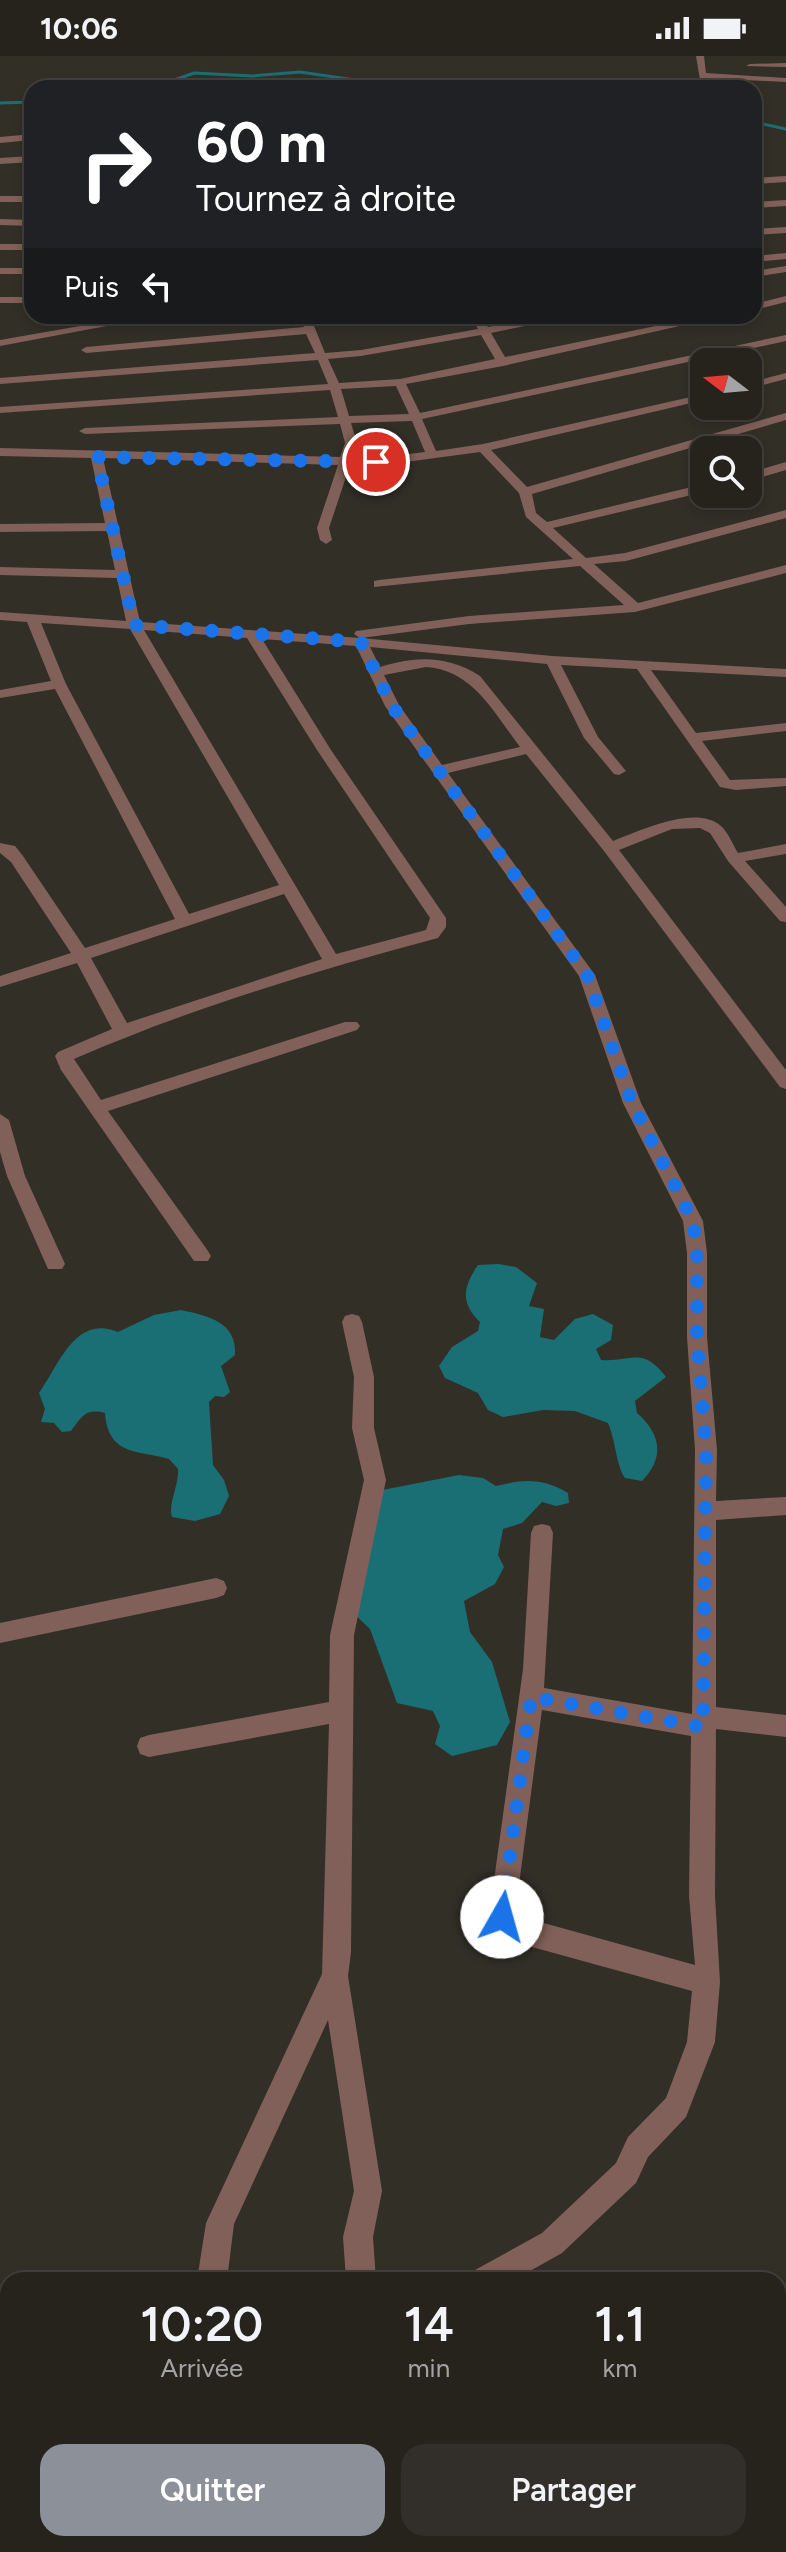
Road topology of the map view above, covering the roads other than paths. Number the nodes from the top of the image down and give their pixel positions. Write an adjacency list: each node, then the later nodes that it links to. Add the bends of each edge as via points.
1 (0, 56): 2 (street)
2 (14, 56)
3 (700, 56): 6 (street, via 704,80)
4 (786, 65): 5 (street)
5 (750, 66)
6 (786, 80)
7 (24, 138): 8 (street)
8 (0, 140)
9 (24, 160): 10 (street)
10 (0, 161)
11 (786, 179): 12 (street)
12 (762, 180)
13 (0, 199): 14 (street)
14 (24, 199)
15 (786, 203): 16 (street)
16 (762, 204)
17 (0, 222): 18 (street)
18 (24, 223)
19 (786, 230): 20 (street)
20 (762, 232)
21 (0, 247): 22 (street)
22 (24, 247)
23 (786, 256): 24 (street)
24 (762, 258)
25 (786, 269): 28 (street)
26 (0, 271): 27 (street)
27 (24, 271)
28 (762, 273)
29 (786, 299): 32 (street)
30 (0, 300): 31 (street)
31 (24, 300)
32 (762, 305)
33 (76, 324): 42 (street)
34 (84, 324): 43 (street)
35 (299, 324): 43 (street)
36 (307, 324): 44 (street)
37 (481, 324): 40 (street)
38 (524, 324): 40 (street)
39 (682, 324): 45 (street)
40 (486, 331): 44 (street); 45 (street)
41 (786, 338): 56 (street)
42 (0, 343)
43 (86, 350): 46 (street)
44 (320, 356): 46 (street); 51 (street)
45 (503, 363): 49 (street)
46 (86, 374): 48 (street); 53 (street)
47 (786, 376): 50 (street)
48 (0, 381)
49 (400, 382): 51 (street); 56 (street)
50 (762, 382)
51 (335, 387): 53 (street); 57 (street)
52 (690, 400): 59 (street)
53 (85, 407): 54 (street); 58 (street)
54 (0, 410)
55 (786, 416): 68 (street)
56 (418, 417): 57 (street); 62 (street)
57 (345, 421): 58 (street); 64 (street, via 351,443)
58 (85, 431): 61 (street)
59 (483, 448): 62 (street); 68 (street)
60 (0, 452): 61 (street)
61 (78, 456): 63 (street)
62 (433, 456): 64 (street)
63 (97, 457): 64 (street); 70 (street)
64 (347, 461): 73 (street, via 323,528)
65 (786, 466): 66 (street)
66 (762, 473)
67 (690, 491): 71 (street)
68 (525, 492): 71 (street, via 530,514)
69 (786, 514): 74 (street, via 626,557)
70 (114, 527): 72 (street); 77 (street)
71 (543, 527): 74 (street)
72 (0, 528)
73 (326, 540)
74 (581, 562): 78 (street); 79 (street)
75 (786, 569): 79 (street)
76 (0, 571): 77 (street)
77 (124, 574): 82 (street)
78 (379, 584)
79 (635, 608): 84 (street, via 469,620)
80 (0, 616): 81 (street)
81 (32, 618): 82 (street); 90 (street)
82 (134, 625): 83 (street); 102 (street)
83 (252, 634): 84 (street); 106 (street, via 438,918 432,934)
84 (325, 639): 85 (street)
85 (361, 642): 86 (street); 88 (street)
86 (552, 660): 87 (street); 96 (street, via 591,738)
87 (641, 665): 89 (street); 93 (street)
88 (375, 673): 94 (street, via 426,661 463,670); 95 (street, via 392,706)
89 (786, 673)
90 (59, 684): 91 (street); 104 (street)
91 (0, 694)
92 (786, 727): 93 (street)
93 (692, 738): 97 (street, via 725,784)
94 (529, 749): 95 (street); 99 (street)
95 (441, 770): 117 (street, via 587,975 632,1103 693,1221)
96 (619, 771)
97 (786, 782)
98 (0, 848): 105 (street, via 9,849 17,859)
99 (610, 848): 101 (street, via 690,821 716,830); 110 (street)
100 (786, 849): 101 (street)
101 (734, 858): 103 (street)
102 (289, 887): 104 (street); 106 (street)
103 (786, 917)
104 (184, 921): 105 (street)
105 (82, 957): 107 (street); 109 (street)
106 (332, 961): 109 (street)
107 (0, 982)
108 (351, 1026): 111 (street)
109 (122, 1031): 111 (street, via 64,1056)
110 (786, 1083)
111 (97, 1108): 113 (street)
112 (0, 1120): 114 (street, via 16,1176)
113 (201, 1256)
114 (55, 1264)
115 (352, 1322): 122 (street, via 364,1377 363,1428 375,1480 342,1635)
116 (786, 1506): 117 (street)
117 (705, 1511): 123 (street)
118 (542, 1533): 121 (street)
119 (216, 1588): 120 (street)
120 (0, 1633)
121 (531, 1697): 123 (street); 127 (street, via 505,1924)
122 (340, 1711): 125 (street); 126 (street)
123 (703, 1722): 124 (street); 127 (street)
124 (786, 1726)
125 (149, 1746)
126 (335, 1976): 128 (street, via 220,2223); 129 (street, via 368,2191 358,2237)
127 (707, 1982): 130 (street, via 701,2042 672,2113 638,2147 626,2173 572,2225 552,2243)
128 (213, 2272)
129 (360, 2272)
130 (499, 2272)

